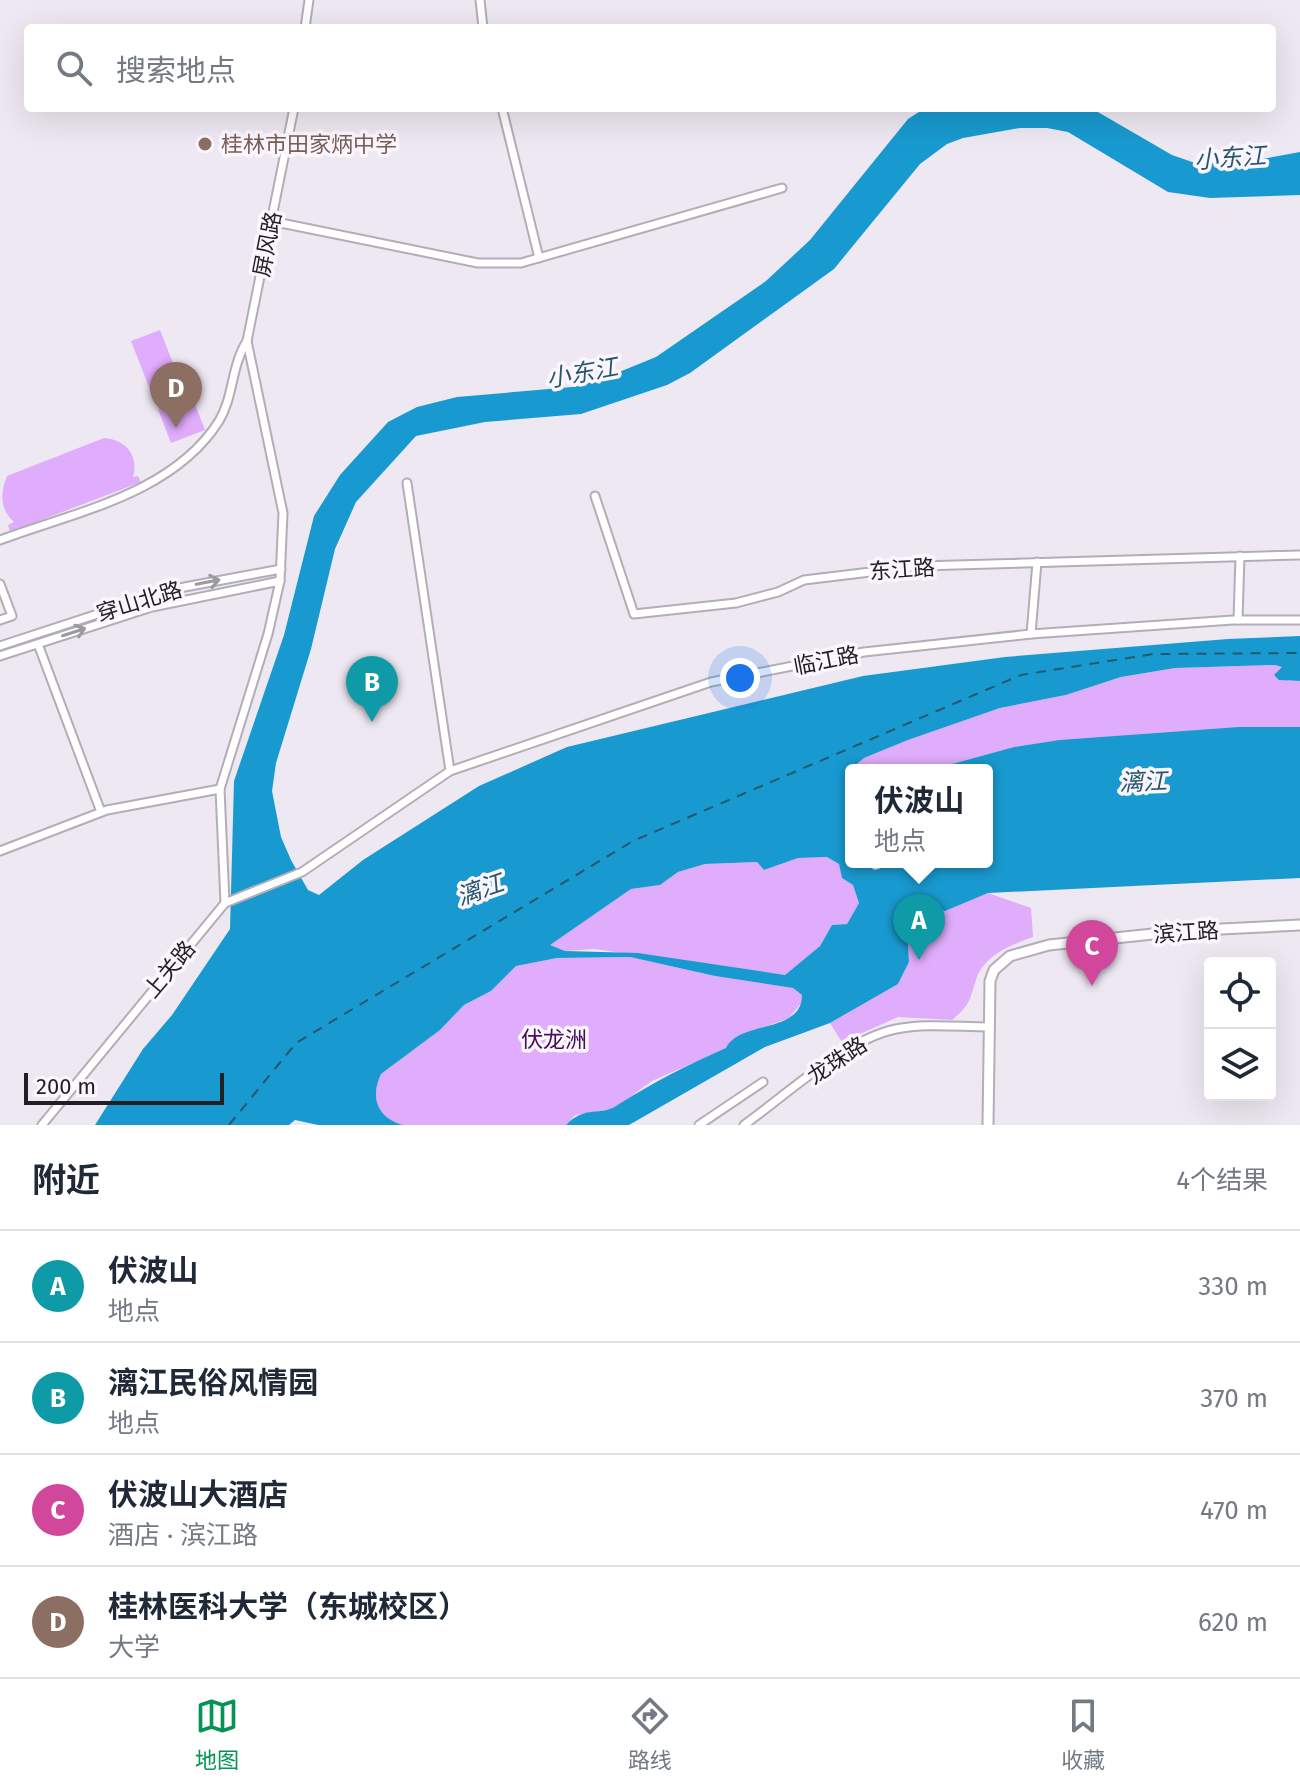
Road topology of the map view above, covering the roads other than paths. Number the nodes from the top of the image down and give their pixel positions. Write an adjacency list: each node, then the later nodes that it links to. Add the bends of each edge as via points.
1 (309, 0): 3 (street)
2 (480, 0): 4 (street)
3 (306, 24)
4 (483, 24)
5 (293, 112): 8 (street, 屏风路)
6 (503, 112): 9 (street)
7 (782, 188): 9 (street)
8 (271, 221): 9 (street, via 478,263); 10 (street, 屏风路)
9 (539, 258)
10 (247, 341): 13 (street, 屏风路, via 236,359 222,417 169,473); 17 (street, via 280,488)
11 (407, 483): 27 (street)
12 (595, 496): 16 (street, 东江路, via 634,614 736,603 804,580 845,573)
13 (0, 540)
14 (1300, 555): 15 (street, 东江路)
15 (1240, 556): 16 (street, 东江路); 21 (street)
16 (1037, 562): 23 (street)
17 (281, 569): 18 (street); 25 (street, 穿山北路, one-way to 17, via 174,589)
18 (280, 581): 24 (street, 穿山北路, one-way to 18, via 152,607); 28 (street)
19 (0, 584): 20 (street, via 12,616)
20 (0, 620)
21 (1238, 620): 22 (street, 临江路); 23 (street, 临江路)
22 (1300, 620)
23 (1031, 634): 27 (street, 临江路, via 864,652 711,682)
24 (38, 644): 26 (street, 穿山北路); 29 (street)
25 (0, 646)
26 (0, 656)
27 (450, 771): 31 (street, 临江路, via 302,872)
28 (220, 789): 29 (street); 31 (street)
29 (101, 812): 30 (street)
30 (0, 851)
31 (225, 903): 35 (street, 上关路)
32 (1300, 925): 33 (main road, 滨江路, via 1181,931 1021,952 994,970)
33 (989, 1027): 37 (street, 龙珠路, via 880,1033); 38 (main road)
34 (763, 1082): 36 (street)
35 (42, 1125)
36 (699, 1125)
37 (744, 1125)
38 (988, 1125)

